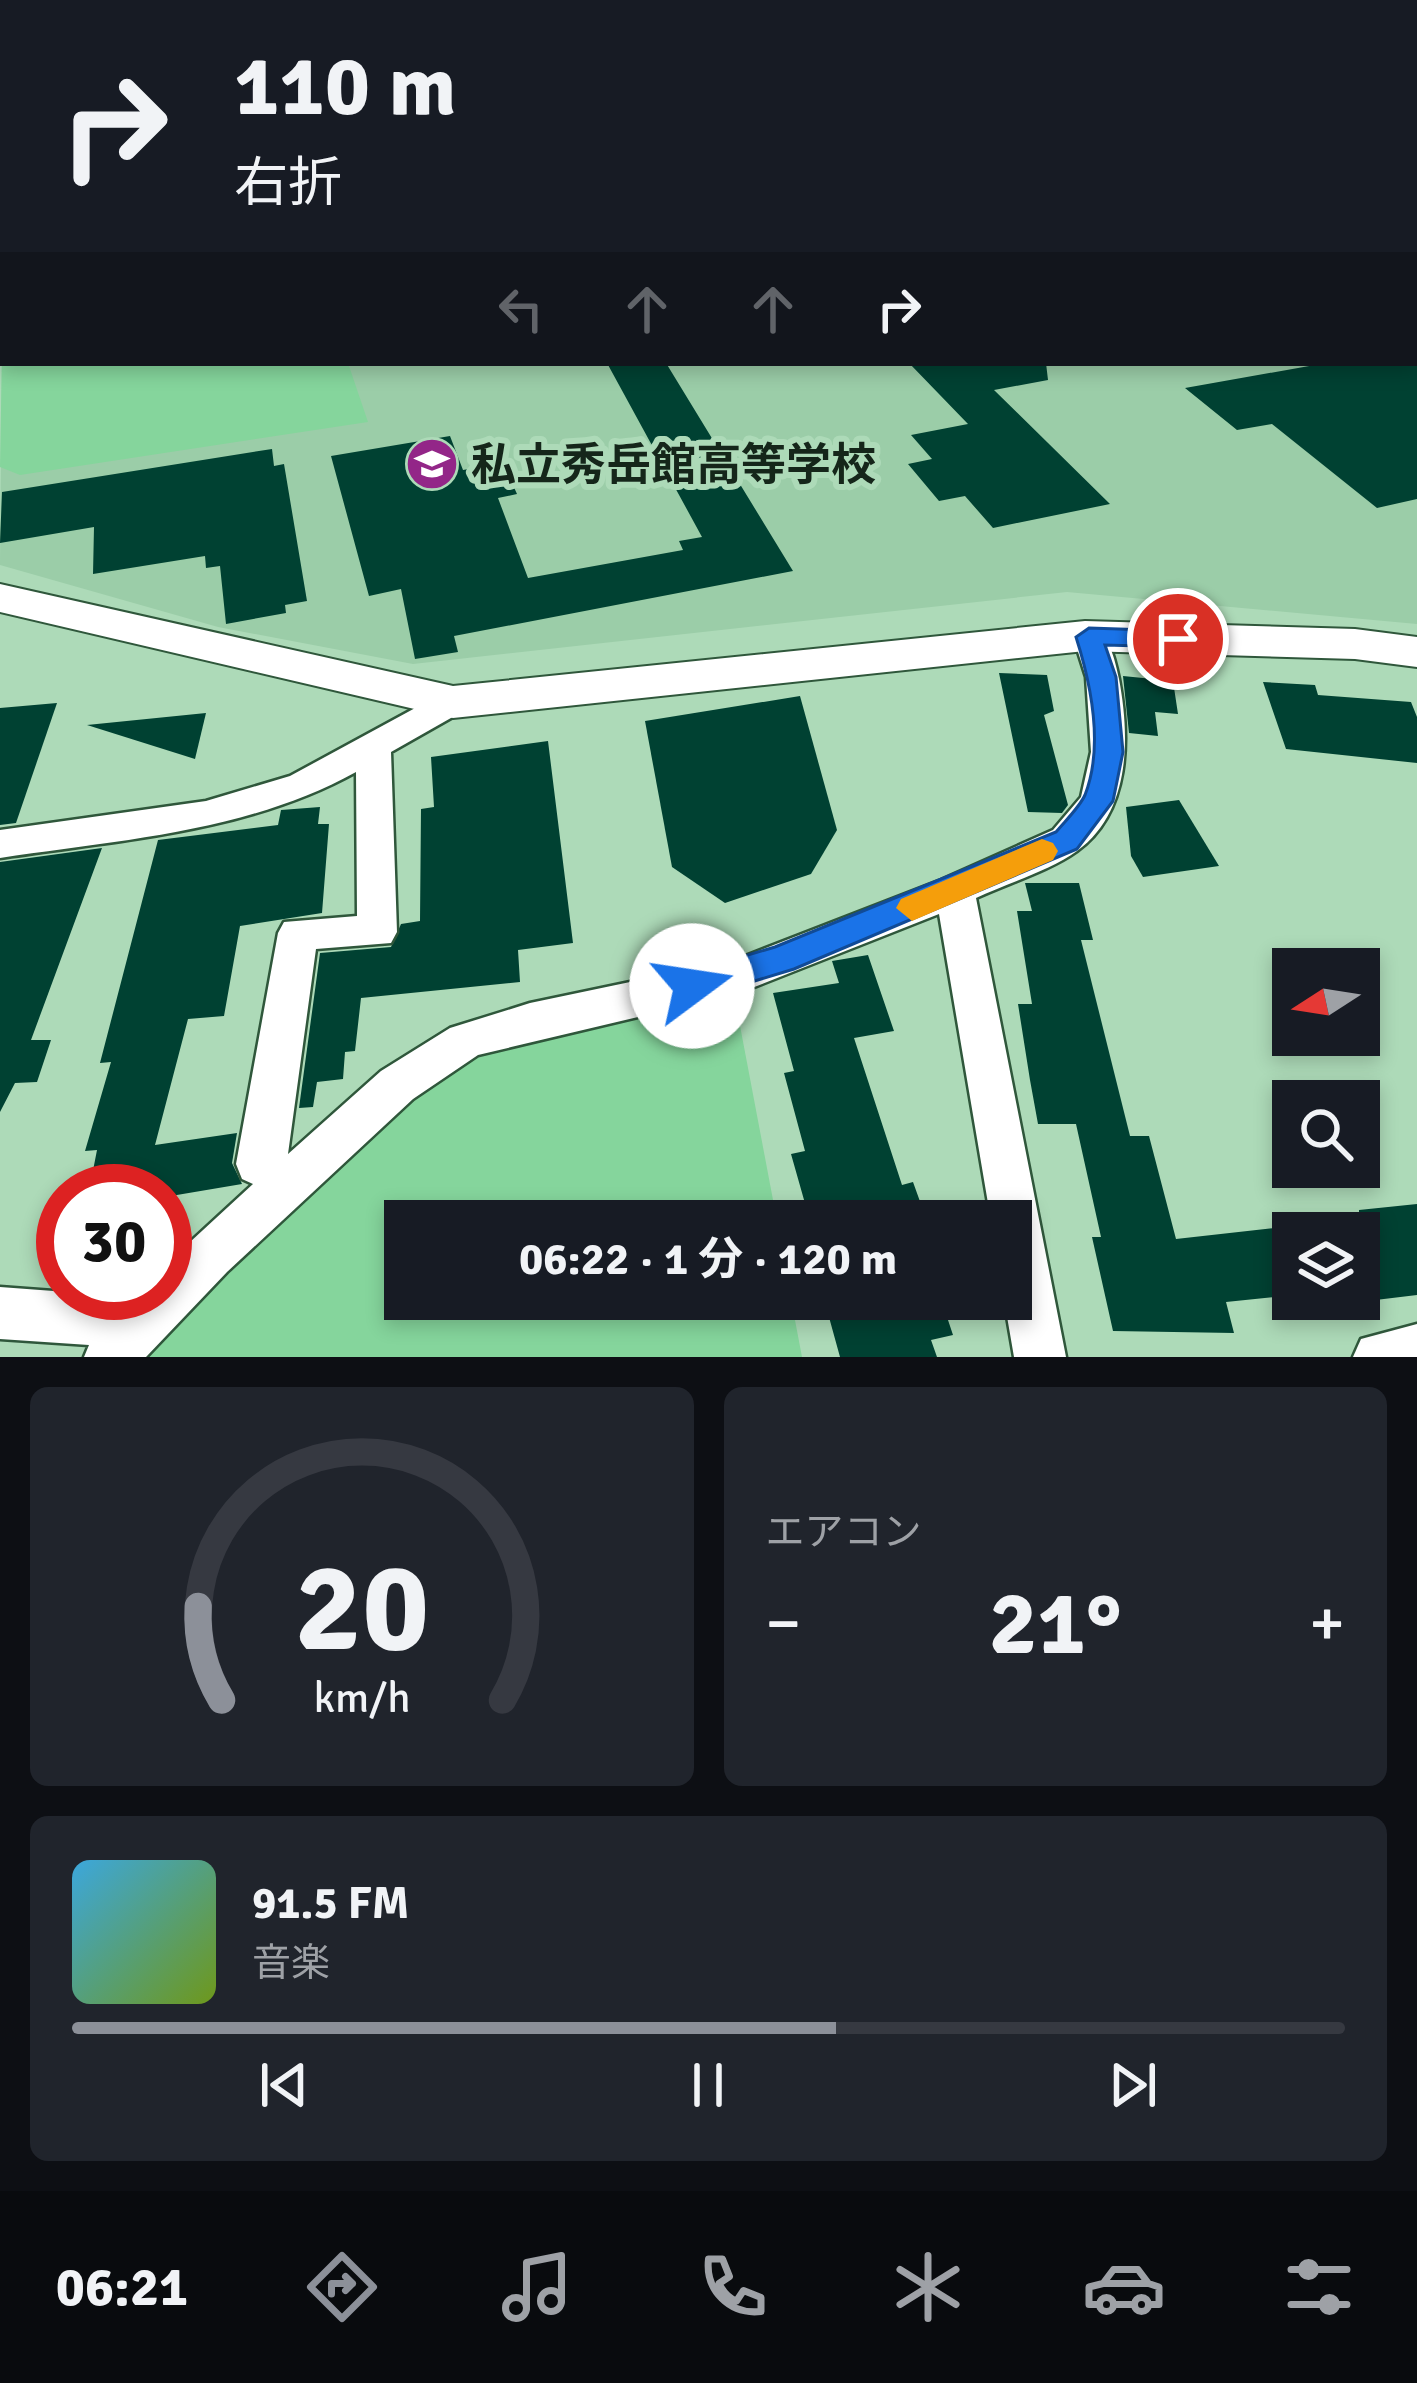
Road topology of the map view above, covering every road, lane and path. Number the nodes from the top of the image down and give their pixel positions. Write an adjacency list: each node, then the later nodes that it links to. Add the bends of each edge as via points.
1 (0, 598): 4 (street)
2 (1089, 637): 3 (street); 4 (street); 7 (street, via 1102,677 1108,752 1098,801 1066,840)
3 (1417, 652)
4 (453, 702): 5 (street)
5 (373, 746): 6 (street, via 303,785 206,814); 8 (street, via 376,932 298,933 259,1164)
6 (0, 844)
7 (956, 891): 8 (street, via 739,976 464,1041 397,1085); 12 (street)
8 (293, 1179): 10 (street)
9 (0, 1312): 10 (street)
10 (127, 1340)
11 (1417, 1350): 13 (street)
12 (1040, 1357)
13 (1379, 1357)

